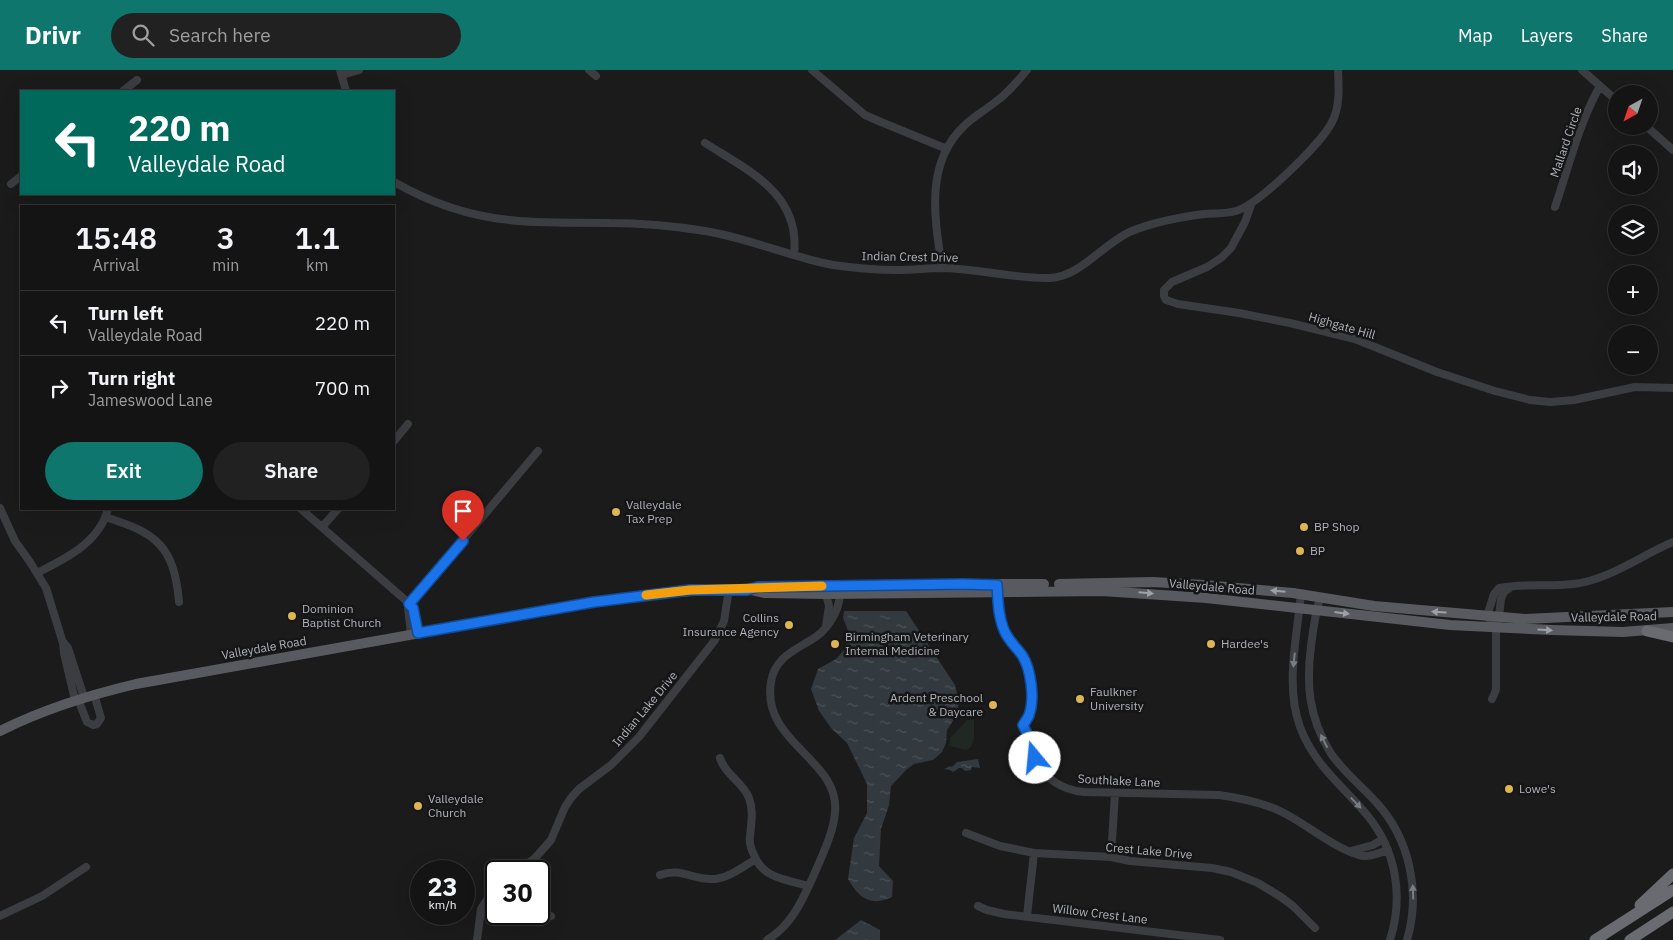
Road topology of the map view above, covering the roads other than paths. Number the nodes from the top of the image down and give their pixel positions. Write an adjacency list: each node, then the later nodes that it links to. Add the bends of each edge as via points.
1 (359, 70): 7 (street)
2 (589, 70): 8 (street)
3 (812, 70): 16 (street, via 865,114)
4 (1026, 70): 16 (street, via 1002,97 962,128)
5 (1338, 70): 21 (street, Indian Crest Drive, via 1337,106 1329,128 1278,182)
6 (1582, 70): 10 (street)
7 (341, 72): 12 (street)
8 (596, 76)
9 (136, 80): 11 (street)
10 (1600, 86): 13 (street); 22 (street, Mallard Circle, via 1582,127)
11 (124, 90)
12 (346, 90)
13 (1608, 93)
14 (1656, 135): 17 (street)
15 (704, 143): 23 (street, via 756,176 783,202 794,226)
16 (947, 149): 24 (street, via 938,172 934,208)
17 (1673, 150)
18 (20, 177): 20 (street)
19 (395, 182): 23 (street, Indian Crest Drive, via 434,201 489,218 535,223 627,223 706,231)
20 (11, 184)
21 (1251, 204): 24 (street, Indian Crest Drive, via 1236,211 1169,220 1134,230 1104,247 1079,268 1055,277); 25 (street, Highgate Hill, via 1231,248 1207,267 1172,282 1164,290 1166,300 1290,323 1355,339 1437,372 1530,400 1574,400 1635,387)
22 (1555, 207)
23 (794, 255): 24 (street, Indian Crest Drive, via 834,265 866,268)
24 (942, 268)
25 (1673, 388)
26 (408, 424): 27 (street)
27 (395, 440)
28 (538, 451): 44 (street)
29 (0, 508): 35 (street, via 15,541)
30 (302, 510): 33 (street)
31 (337, 510): 33 (street)
32 (106, 513): 35 (street, via 85,544); 43 (street, via 147,533 162,546 174,568)
33 (322, 527): 44 (street)
34 (1673, 542): 36 (street, via 1594,580)
35 (37, 573): 56 (street, via 46,588 64,653)
36 (1511, 587): 48 (street, via 1496,590); 49 (street, via 1500,599)
37 (997, 589): 39 (main road, Valleydale Road, via 963,584); 40 (main road, Valleydale Road); 41 (main road, Valleydale Road, one-way to 37, via 1153,582); 45 (main road, Valleydale Road, one-way to 45, via 1143,592); 60 (street, Southlake Lane, via 1004,630 1028,666 1031,705 1023,725 1038,765 1052,780 1070,790)
38 (729, 590): 39 (main road, Valleydale Road, via 765,593); 54 (main road, Valleydale Road, via 690,590 594,602); 67 (street, Indian Lake Drive, via 724,621 715,640 639,737 571,798 551,840)
39 (829, 590): 40 (main road, Valleydale Road); 50 (street)
40 (840, 594): 50 (street, via 837,612)
41 (1301, 594): 42 (main road, Valleydale Road); 45 (street)
42 (1320, 598): 46 (street); 48 (main road, Valleydale Road, one-way to 42)
43 (180, 602)
44 (409, 604): 54 (street, via 413,608)
45 (1300, 609): 46 (main road, Valleydale Road); 63 (street, one-way to 63, via 1293,678 1300,725 1318,762 1367,815)
46 (1316, 611): 51 (main road, Valleydale Road, one-way to 51); 62 (street, one-way to 46, via 1380,806 1332,754 1318,728 1308,687)
47 (1673, 612): 49 (main road, Valleydale Road, via 1525,619)
48 (1487, 616): 49 (main road, Valleydale Road); 51 (street)
49 (1499, 617): 51 (street)
50 (826, 626): 72 (street, via 816,637 780,660 770,688 773,709 781,728 822,774 834,794 834,820)
51 (1496, 628): 53 (main road, Valleydale Road, one-way to 53); 57 (street, via 1496,690)
52 (1673, 628): 53 (main road, Valleydale Road)
53 (1647, 631): 55 (highway)
54 (414, 634): 56 (main road, Valleydale Road, via 136,684)
55 (1673, 637)
56 (83, 698): 58 (main road, Valleydale Road)
57 (1492, 699)
58 (0, 731)
59 (720, 758): 68 (street, via 724,768 742,786 750,800 750,842)
60 (1116, 793): 64 (street, Southlake Lane, via 1219,796 1252,801 1293,817); 66 (street)
61 (966, 833): 65 (street, Crest Lake Drive, via 1000,846)
62 (1400, 838): 63 (street); 85 (street, one-way to 62, via 1413,885)
63 (1386, 845): 64 (street); 64 (street, Southlake Lane, via 1371,856); 84 (street, via 1395,874 1397,900)
64 (1351, 851)
65 (1034, 853): 66 (street, Crest Lake Drive); 78 (street)
66 (1111, 857): 80 (street, Crest Lake Drive, via 1212,868 1242,876 1281,897)
67 (532, 860)
68 (755, 860): 70 (street, via 717,879 702,879 672,871); 72 (street, via 772,875)
69 (86, 867): 77 (street, via 42,896)
70 (660, 874)
71 (1673, 874): 79 (highway)
72 (809, 886): 82 (street, via 786,924)
73 (1673, 890): 79 (highway)
74 (485, 905): 81 (street, via 481,909)
75 (978, 906): 78 (street, Willow Crest Lane, via 992,912)
76 (1671, 913): 87 (highway)
77 (0, 916)
78 (1027, 916): 83 (street, Willow Crest Lane)
79 (1621, 923): 86 (highway)
80 (1315, 928)
81 (477, 940)
82 (767, 940)
83 (1220, 940)
84 (1390, 940)
85 (1407, 940)
86 (1595, 940)
87 (1630, 940)

